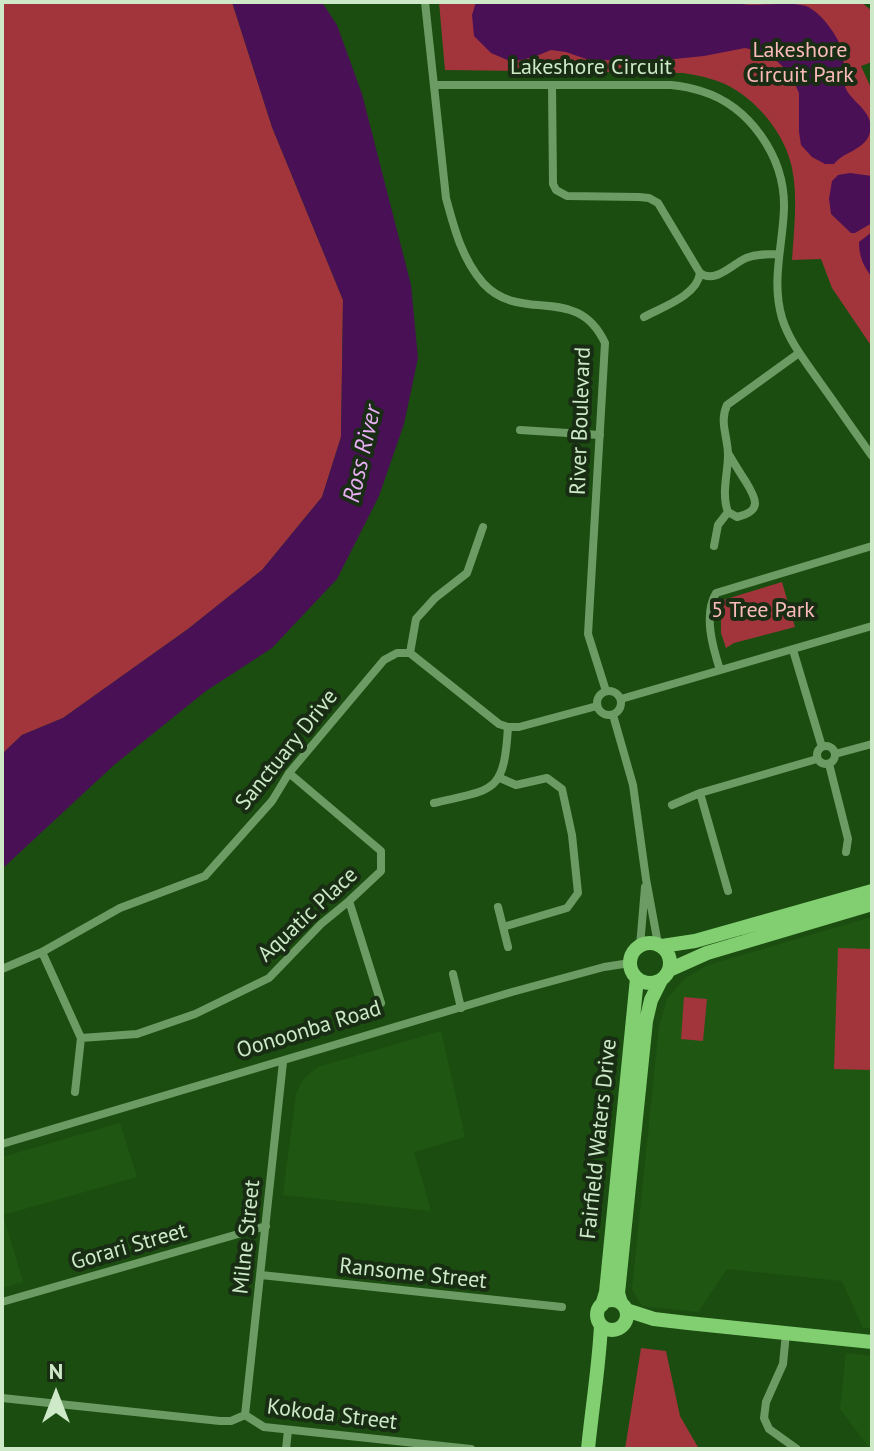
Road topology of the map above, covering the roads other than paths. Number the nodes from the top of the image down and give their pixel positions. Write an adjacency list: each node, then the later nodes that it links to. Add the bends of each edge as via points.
1 (425, 2): 2 (street, River Boulevard)
2 (434, 85): 3 (street, Lakeshore Circuit); 9 (street, River Boulevard, via 446,198 468,263 484,285 501,296 573,310 598,328 605,343)
3 (552, 85): 4 (street, Lakeshore Circuit, via 671,85 703,91 731,105 753,124 777,166 784,209); 5 (street, via 556,190 567,196 639,197 658,203)
4 (778, 254): 5 (street, via 747,258 710,278); 7 (street, Lakeshore Circuit, via 780,309)
5 (700, 273): 6 (street, via 688,292)
6 (644, 317)
7 (799, 353): 10 (street, via 727,405 723,423); 11 (street, Lakeshore Circuit)
8 (520, 430): 9 (street)
9 (600, 435): 20 (street, River Boulevard, via 588,634)
10 (728, 453): 12 (street); 12 (street, via 756,498 748,514 737,517)
11 (872, 456)
12 (728, 512): 14 (street, via 718,525)
13 (483, 527): 18 (street, via 467,573 416,619)
14 (714, 546)
15 (872, 546): 19 (street, via 716,593 710,629)
16 (872, 626): 17 (street)
17 (793, 650): 19 (street); 26 (street)
18 (410, 653): 24 (street); 30 (street, Sanctuary Drive, via 384,660)
19 (720, 670): 21 (street)
20 (606, 691): 21 (street); 22 (street)
21 (621, 699): 23 (street)
22 (597, 706): 23 (street); 24 (street)
23 (613, 715): 36 (street, via 633,785)
24 (508, 727): 31 (street)
25 (872, 744): 27 (street)
26 (822, 747): 27 (street, via 829,746); 28 (street)
27 (835, 754): 29 (street)
28 (817, 759): 29 (street); 32 (street)
29 (829, 764): 35 (street, via 848,839)
30 (289, 773): 39 (street, Aquatic Place, via 381,851 381,871); 46 (street, Sanctuary Drive, via 272,801 205,876 120,908)
31 (500, 778): 33 (street, via 486,791); 42 (street, via 516,785 547,778 562,789 578,893 567,908)
32 (700, 793): 34 (street); 37 (street)
33 (434, 803)
34 (672, 805)
35 (846, 852)
36 (646, 879): 43 (street); 44 (street)
37 (728, 891)
38 (872, 891): 43 (street, via 695,941)
39 (349, 901): 52 (street); 54 (street, Aquatic Place, via 269,978 195,1014 137,1034)
40 (872, 904): 50 (street, via 707,953)
41 (498, 907): 42 (street)
42 (503, 927): 45 (street)
43 (660, 945): 44 (street); 50 (street, via 670,957)
44 (640, 946): 47 (street)
45 (508, 947)
46 (42, 952): 48 (street, Sanctuary Drive); 54 (street)
47 (630, 963): 51 (street); 53 (street, Oonoonba Road)
48 (2, 969)
49 (453, 974): 53 (street)
50 (665, 975): 51 (street, via 649,983); 63 (street, Fairfield Waters Drive, via 646,1021 618,1293)
51 (637, 978): 61 (street, Fairfield Waters Drive)
52 (381, 1003)
53 (461, 1008): 55 (street, Oonoonba Road)
54 (81, 1038): 56 (street)
55 (283, 1062): 57 (street, Oonoonba Road); 58 (street, Milne Street)
56 (75, 1092)
57 (2, 1144)
58 (266, 1226): 59 (street, Milne Street); 60 (street, Gorari Street)
59 (261, 1275): 62 (street, Ransome Street); 69 (street, Milne Street)
60 (2, 1302)
61 (602, 1305): 63 (street, via 609,1301); 64 (street)
62 (562, 1307)
63 (623, 1316): 64 (street, via 610,1330); 65 (street); 67 (street, Fairfield Waters Drive)
64 (601, 1325): 67 (street, Fairfield Waters Drive)
65 (786, 1333): 66 (street); 74 (street, via 783,1364 764,1418 769,1429)
66 (872, 1342)
67 (599, 1367): 73 (street, Fairfield Waters Drive)
68 (2, 1398): 69 (street, Kokoda Street, via 220,1421)
69 (245, 1415): 70 (street, Kokoda Street, via 260,1426)
70 (288, 1430): 71 (street); 72 (street, Kokoda Street)
71 (286, 1449)
72 (471, 1449)
73 (588, 1449)
74 (797, 1449)

